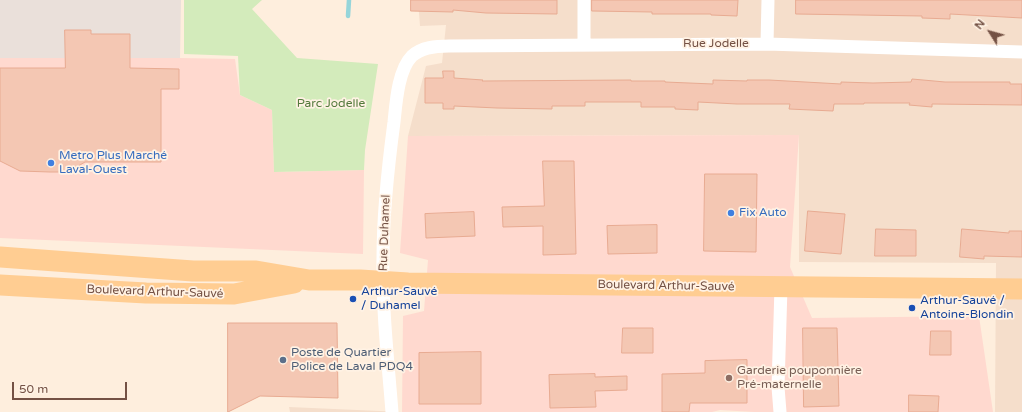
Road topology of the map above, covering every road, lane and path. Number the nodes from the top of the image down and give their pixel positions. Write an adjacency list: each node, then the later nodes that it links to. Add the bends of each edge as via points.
1 (584, 0): 3 (street)
2 (768, 0): 4 (street)
3 (584, 44): 4 (street, Rue Jodelle); 6 (street, Rue Jodelle, via 436,46)
4 (767, 44): 5 (street, Rue Jodelle)
5 (1022, 52)
6 (412, 57): 9 (street, Rue Duhamel, via 402,75 388,163)
7 (0, 257): 8 (main road, Boulevard Arthur-Sauvé, via 193,271 256,272)
8 (309, 280): 9 (main road, Boulevard Arthur-Sauvé); 10 (main road, Boulevard Arthur-Sauvé, via 234,294 146,293)
9 (383, 281): 11 (main road, Boulevard Arthur-Sauvé); 13 (street, Rue Duhamel)
10 (0, 285)
11 (781, 287): 12 (main road, Boulevard Arthur-Sauvé); 14 (street, via 778,387)
12 (1022, 289)
13 (392, 412)
14 (780, 412)

